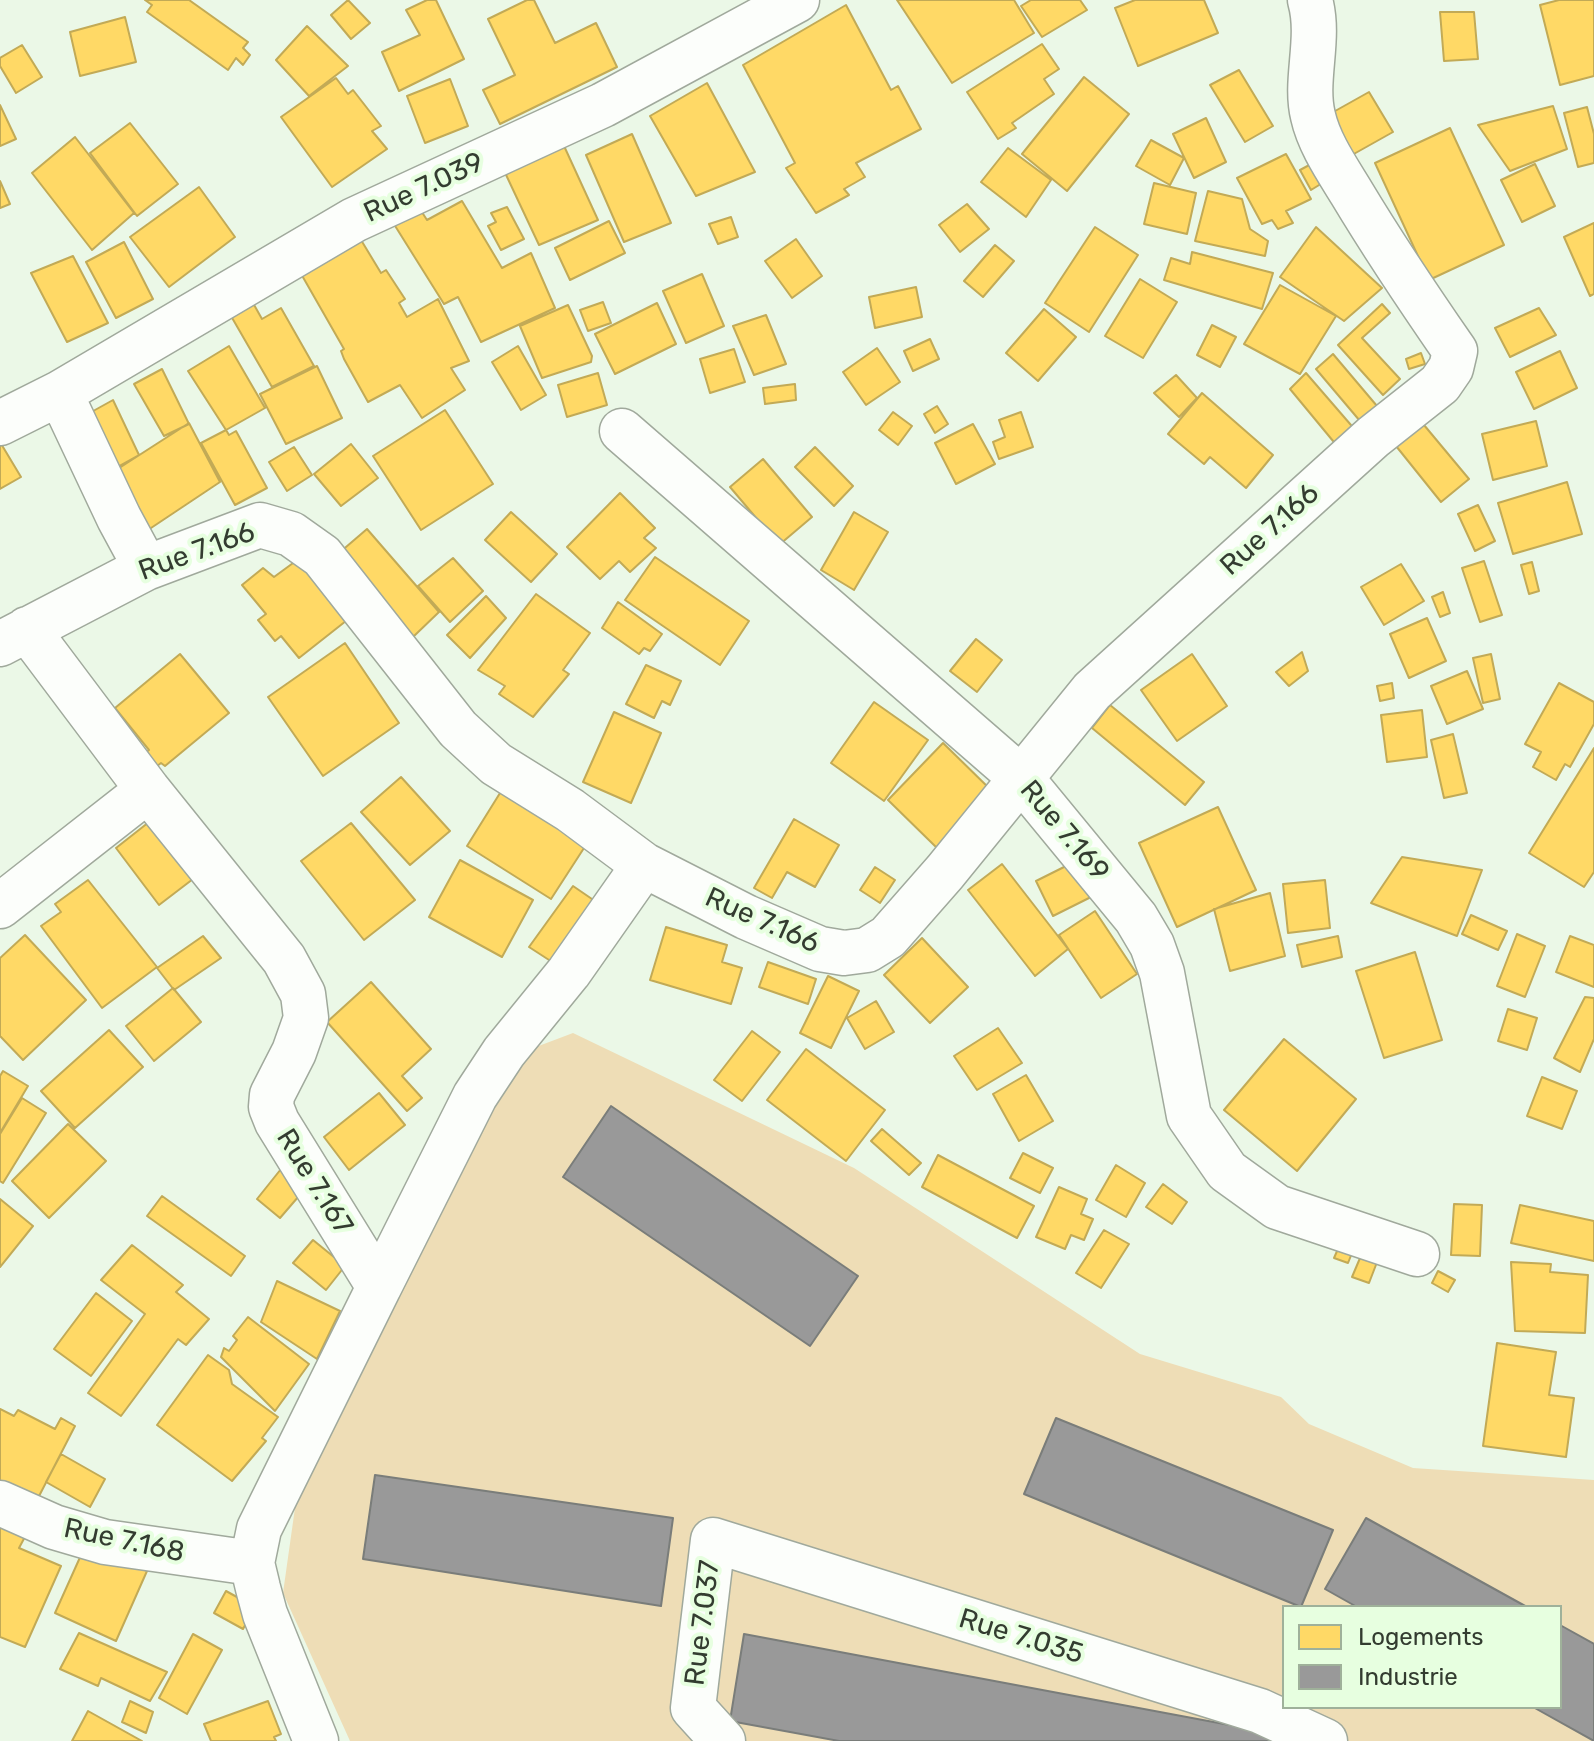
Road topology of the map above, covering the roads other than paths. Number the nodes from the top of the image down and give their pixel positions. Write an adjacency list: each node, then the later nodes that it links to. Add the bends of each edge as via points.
1 (797, 0): 3 (street, Rue 7.039, via 603,105 354,220)
2 (1310, 0): 8 (street, Rue 7.166, via 1315,21 1315,125 1393,262 1455,351 1451,368 1440,384 1373,437 1092,691)
3 (60, 393): 4 (street, Rue 7.039); 6 (street)
4 (0, 423)
5 (622, 431): 8 (street, Rue 7.169)
6 (146, 568): 7 (street, Rue 7.166); 10 (street, Rue 7.166, via 260,525 291,534 322,556 458,729 496,764)
7 (14, 636): 9 (street, Rue 7.167)
8 (1020, 777): 10 (street, Rue 7.166, via 888,937 867,950 820,949); 12 (street, Rue 7.169, via 1136,918 1152,945 1189,1116 1227,1171 1277,1207)
9 (148, 790): 11 (street); 13 (street, Rue 7.167, via 284,959 303,994 306,1018 271,1107)
10 (644, 865): 13 (street, via 475,1096)
11 (0, 906)
12 (1417, 1254)
13 (379, 1287): 16 (street, via 259,1529)
14 (0, 1503): 16 (street, Rue 7.168, via 105,1542)
15 (713, 1540): 18 (street, Rue 7.037, via 693,1708); 19 (street, Rue 7.035, via 1260,1711)
16 (252, 1563): 17 (street, via 265,1614)
17 (316, 1741)
18 (723, 1741)
19 (1325, 1741)

